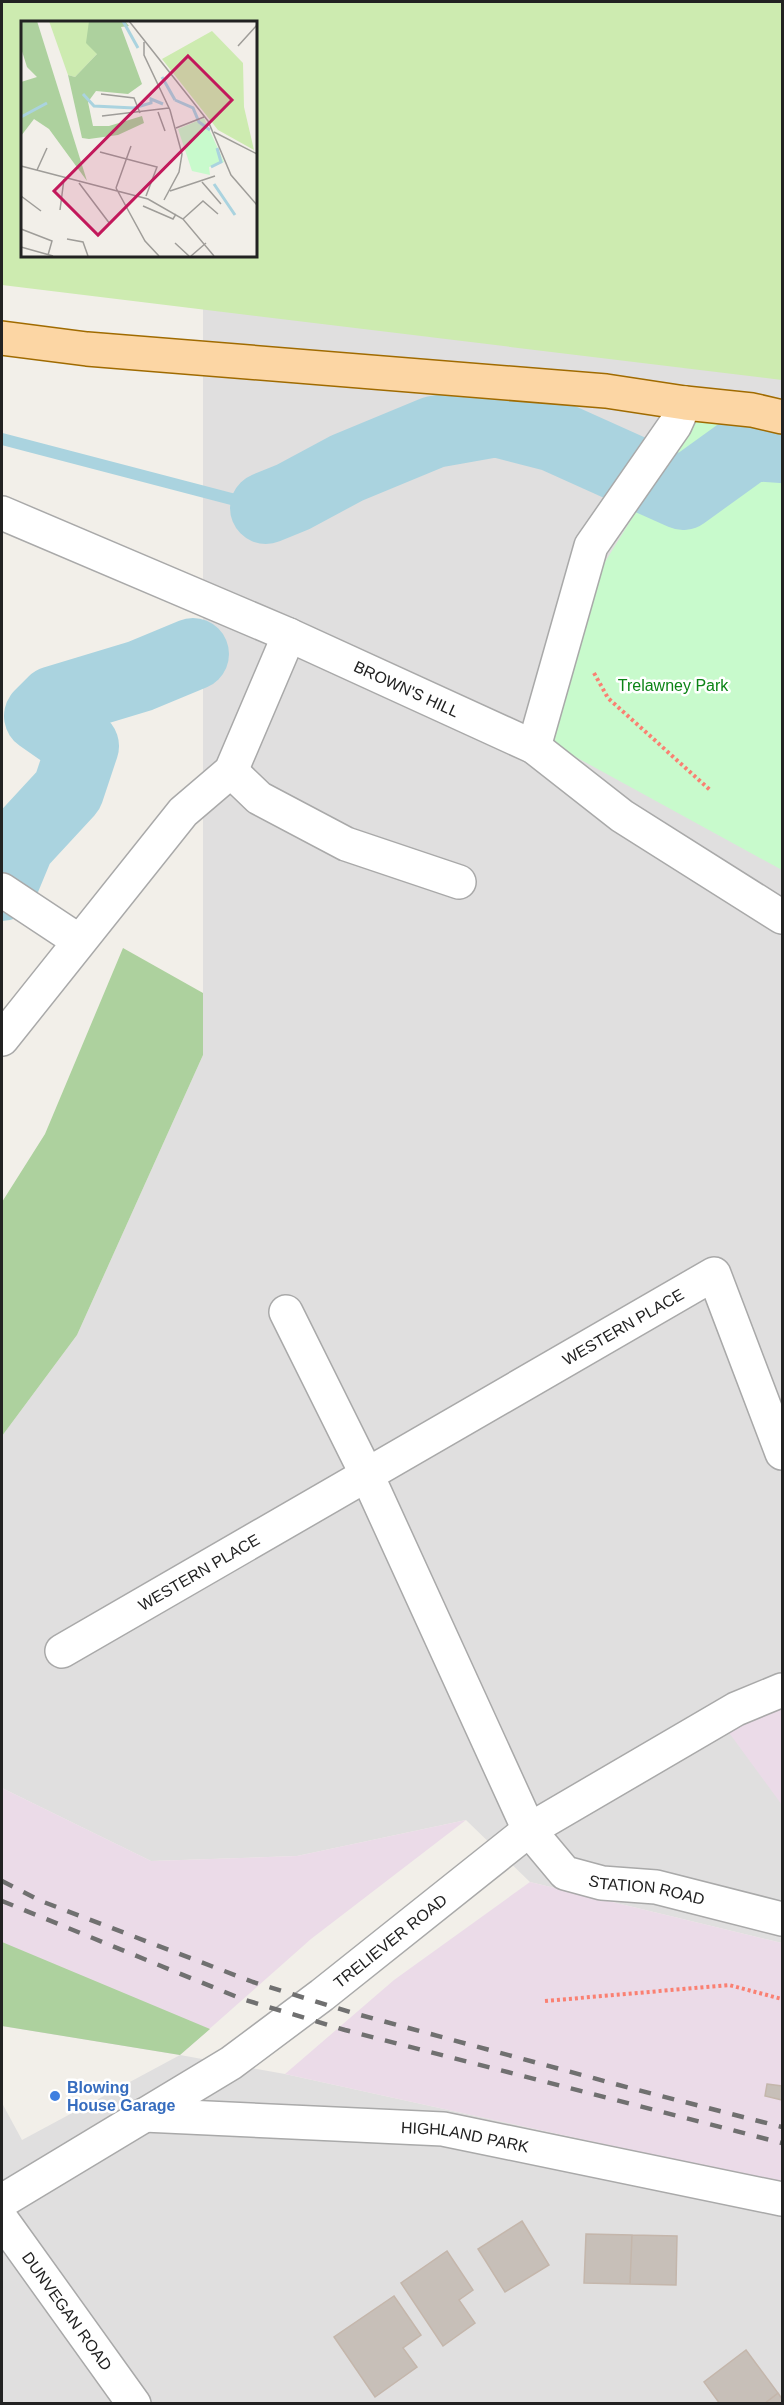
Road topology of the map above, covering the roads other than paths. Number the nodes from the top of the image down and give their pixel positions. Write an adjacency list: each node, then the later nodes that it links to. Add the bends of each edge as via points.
1 (2, 338): 2 (main road, via 99,350 606,391)
2 (680, 414): 3 (main road, via 752,410); 6 (street, via 591,546)
3 (783, 417)
4 (2, 513): 5 (street, BROWN'S HILL)
5 (289, 635): 6 (street, BROWN'S HILL); 7 (street)
6 (534, 747): 10 (street, BROWN'S HILL, via 622,816)
7 (231, 771): 8 (street, via 259,798 346,844); 11 (street, via 183,812)
8 (459, 882)
9 (8, 894): 11 (street)
10 (783, 917)
11 (79, 941): 12 (street)
12 (2, 1039)
13 (286, 1312): 15 (street)
14 (783, 1453): 15 (street, WESTERN PLACE, via 714,1274)
15 (367, 1475): 16 (street, WESTERN PLACE); 18 (street)
16 (62, 1651)
17 (783, 1690): 18 (street, TRELIEVER ROAD, via 736,1709)
18 (529, 1830): 19 (street, STATION ROAD, via 565,1873 602,1883 656,1887); 20 (street, TRELIEVER ROAD, via 240,2056)
19 (783, 1919)
20 (144, 2115): 21 (street, HIGHLAND PARK, via 443,2129); 22 (street, TRELIEVER ROAD)
21 (783, 2199)
22 (2, 2201)
23 (2, 2220): 24 (street, DUNVEGAN ROAD)
24 (134, 2403)

